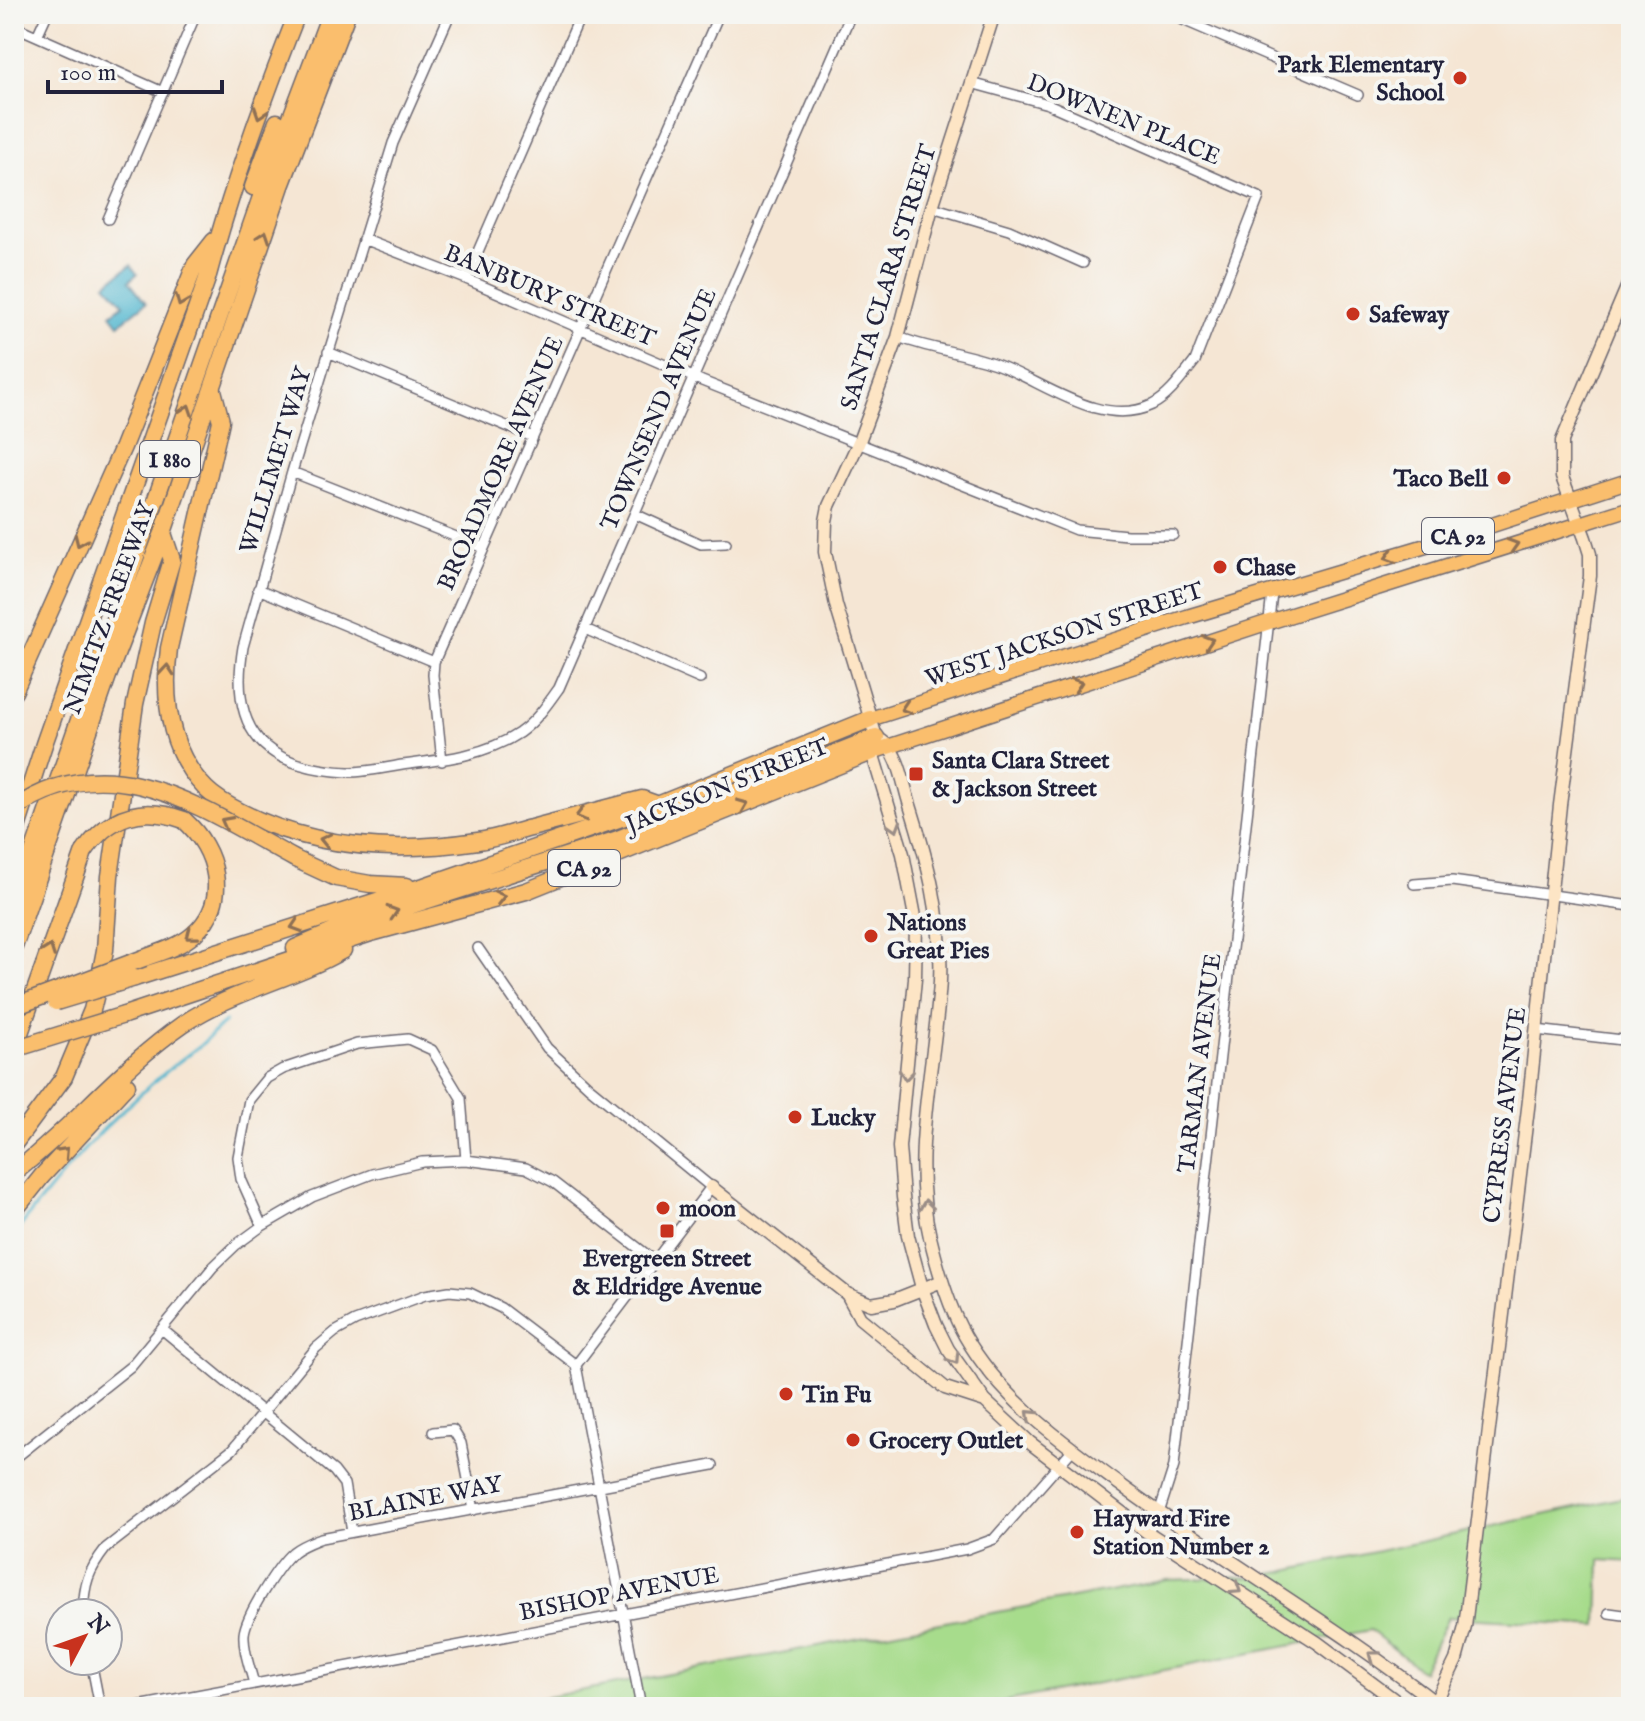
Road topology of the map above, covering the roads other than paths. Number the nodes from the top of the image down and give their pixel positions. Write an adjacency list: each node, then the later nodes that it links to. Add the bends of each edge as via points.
1 (47, 14): 14 (street)
2 (196, 14): 16 (street)
3 (297, 14): 20 (highway, NIMITZ FREEWAY / I 880, one-way to 20)
4 (319, 14): 24 (highway, I 880, via 227,261)
5 (330, 14): 62 (highway, I 880, one-way to 5)
6 (347, 14): 30 (highway, NIMITZ FREEWAY / I 880, one-way to 6)
7 (450, 14): 21 (street, WILLIMET WAY, via 393,143)
8 (581, 14): 25 (street)
9 (719, 14): 26 (street, BROADMORE AVENUE)
10 (851, 14): 29 (street, TOWNSEND AVENUE)
11 (994, 14): 15 (main road, SANTA CLARA STREET)
12 (1169, 14): 17 (street)
13 (14, 26): 14 (street)
14 (37, 36): 16 (street)
15 (971, 83): 18 (main road, SANTA CLARA STREET); 27 (street, DOWNEN PLACE, via 1048,104 1259,197 1195,361 1153,405 1099,411 997,364)
16 (163, 92): 19 (street)
17 (1358, 95)
18 (932, 207): 22 (street, via 1009,230); 27 (main road, SANTA CLARA STREET)
19 (108, 219)
20 (219, 234): 24 (highway, NIMITZ FREEWAY / I 880); 47 (highway, one-way to 47, via 195,265 123,447)
21 (363, 239): 25 (street, BANBURY STREET); 28 (street, WILLIMET WAY)
22 (1083, 263)
23 (1631, 278): 35 (main road, CYPRESS AVENUE, via 1562,441 1562,477)
24 (207, 279): 57 (highway, NIMITZ FREEWAY / I 880)
25 (466, 279): 26 (street, BANBURY STREET)
26 (581, 330): 29 (street, BANBURY STREET); 31 (street, BROADMORE AVENUE)
27 (898, 337): 32 (main road, SANTA CLARA STREET)
28 (328, 352): 31 (street); 33 (street, WILLIMET WAY)
29 (694, 377): 32 (street, BANBURY STREET); 37 (street, TOWNSEND AVENUE)
30 (213, 390): 39 (highway, NIMITZ FREEWAY / I 880); 55 (highway, one-way to 30, via 642,799 479,841 382,847 281,829 223,803 206,789 185,760 171,726 166,678 221,421)
31 (533, 437): 42 (street, BROADMORE AVENUE)
32 (858, 444): 40 (street, BANBURY STREET, via 1076,530); 52 (main road, SANTA CLARA STREET, via 829,506 825,552 838,616)
33 (292, 472): 42 (street); 43 (street, WILLIMET WAY)
34 (1631, 480): 35 (main road, CA 92)
35 (1572, 500): 38 (main road, CYPRESS AVENUE); 44 (main road, CA 92, one-way to 44)
36 (1631, 508): 38 (main road, CA 92)
37 (635, 514): 41 (street, via 701,544); 46 (street, TOWNSEND AVENUE)
38 (1581, 524): 45 (main road, CA 92, one-way to 38); 60 (main road, CYPRESS AVENUE, via 1590,576)
39 (163, 533): 64 (highway, NIMITZ FREEWAY / I 880); 73 (highway, via 172,560 135,704 99,981 64,1077)
40 (1173, 535)
41 (726, 543)
42 (484, 548): 48 (street, BROADMORE AVENUE)
43 (258, 589): 48 (street); 54 (street, WILLIMET WAY, via 239,674 240,705 254,733 279,758 351,772)
44 (1272, 593): 45 (street, TARMAN AVENUE); 52 (main road, WEST JACKSON STREET / CA 92, one-way to 52)
45 (1269, 622): 53 (main road, CA 92, one-way to 45); 96 (street, TARMAN AVENUE, via 1174,1466)
46 (585, 629): 49 (street); 54 (street, TOWNSEND AVENUE, via 559,688 540,715 486,750)
47 (33, 646): 50 (highway); 51 (highway)
48 (434, 662): 54 (street, BROADMORE AVENUE)
49 (700, 679)
50 (14, 681)
51 (14, 692)
52 (870, 719): 53 (main road, SANTA CLARA STREET); 55 (highway, JACKSON STREET / CA 92)
53 (879, 745): 63 (highway, JACKSON STREET / CA 92, one-way to 53, via 526,891); 66 (highway, one-way to 53, via 344,927 618,839); 80 (main road, SANTA CLARA STREET, one-way to 53, via 922,1179 940,978 937,908 931,871); 81 (main road, SANTA CLARA STREET, one-way to 81, via 916,922 899,1147 908,1236)
54 (442, 761)
55 (656, 804): 59 (highway, CA 92)
56 (14, 809): 59 (highway, one-way to 56, bridge, via 336,878 187,802 130,782 87,780)
57 (14, 837)
58 (1414, 884): 60 (street, via 1452,881)
59 (424, 886): 69 (highway, CA 92, one-way to 69, bridge)
60 (1550, 894): 61 (street); 70 (main road, CYPRESS AVENUE)
61 (1631, 906)
62 (14, 907)
63 (371, 933): 66 (highway, CA 92); 67 (highway, via 314,967)
64 (14, 947)
65 (478, 948): 76 (street, via 547,1048)
66 (191, 993): 72 (highway, CA 92, bridge)
67 (219, 1006): 75 (highway, via 150,1049); 77 (highway, one-way to 67, via 138,1073)
68 (14, 1007): 72 (highway, one-way to 68, bridge, via 84,852 95,836 110,824 151,812 184,820 204,841 215,867 216,893 206,922 192,936 144,958)
69 (14, 1014)
70 (1536, 1030): 71 (street); 105 (main road, CYPRESS AVENUE, via 1465,1627)
71 (1631, 1041)
72 (14, 1050)
73 (19, 1138)
74 (466, 1160): 78 (street, via 422,1162 372,1174 312,1197); 78 (street, via 461,1098 432,1050 408,1039 357,1044 283,1069 267,1078 249,1100 238,1157 241,1179); 79 (street, via 526,1168 553,1182)
75 (14, 1173)
76 (711, 1187): 79 (street); 82 (main road)
77 (14, 1211)
78 (262, 1226): 83 (street, via 213,1267)
79 (655, 1261): 84 (street)
80 (942, 1281): 81 (main road); 88 (main road, SANTA CLARA STREET, one-way to 80, via 995,1377 965,1337)
81 (922, 1288): 82 (main road, via 871,1304); 85 (main road, SANTA CLARA STREET, one-way to 85, via 948,1349)
82 (847, 1294): 85 (main road, via 860,1318 945,1388)
83 (163, 1330): 86 (street); 89 (street, via 131,1366)
84 (576, 1365): 86 (street, via 501,1308 470,1293 449,1291 397,1305 335,1332); 93 (street)
85 (985, 1401): 90 (main road, SANTA CLARA STREET)
86 (263, 1412): 97 (street, via 344,1484); 99 (street, via 215,1466 106,1548 92,1566)
87 (433, 1432): 95 (street, via 453,1430 461,1443)
88 (1073, 1449): 90 (street, BISHOP AVENUE); 92 (main road, SANTA CLARA STREET)
89 (14, 1459)
90 (1058, 1464): 94 (main road, SANTA CLARA STREET); 100 (street, BISHOP AVENUE, via 994,1539 967,1549)
91 (713, 1465): 93 (street, BLAINE WAY)
92 (1108, 1476): 94 (main road); 96 (main road, SANTA CLARA STREET)
93 (599, 1485): 95 (street, BLAINE WAY); 100 (street)
94 (1095, 1492): 98 (main road, SANTA CLARA STREET)
95 (474, 1510): 97 (street, BLAINE WAY)
96 (1159, 1513): 98 (street, TARMAN AVENUE); 105 (main road, SANTA CLARA STREET, one-way to 96, via 1351,1640)
97 (352, 1532): 104 (street, BLAINE WAY, via 303,1544 289,1555 250,1615 244,1632)
98 (1147, 1532): 109 (main road, SANTA CLARA STREET, one-way to 109, via 1318,1643)
99 (84, 1597)
100 (623, 1612): 104 (street, BISHOP AVENUE); 108 (street)
101 (1609, 1613): 102 (street)
102 (1631, 1616)
103 (94, 1677): 106 (street)
104 (254, 1684): 107 (street, BISHOP AVENUE)
105 (1436, 1706)
106 (100, 1707)
107 (133, 1707)
108 (641, 1707)
109 (1404, 1707)

